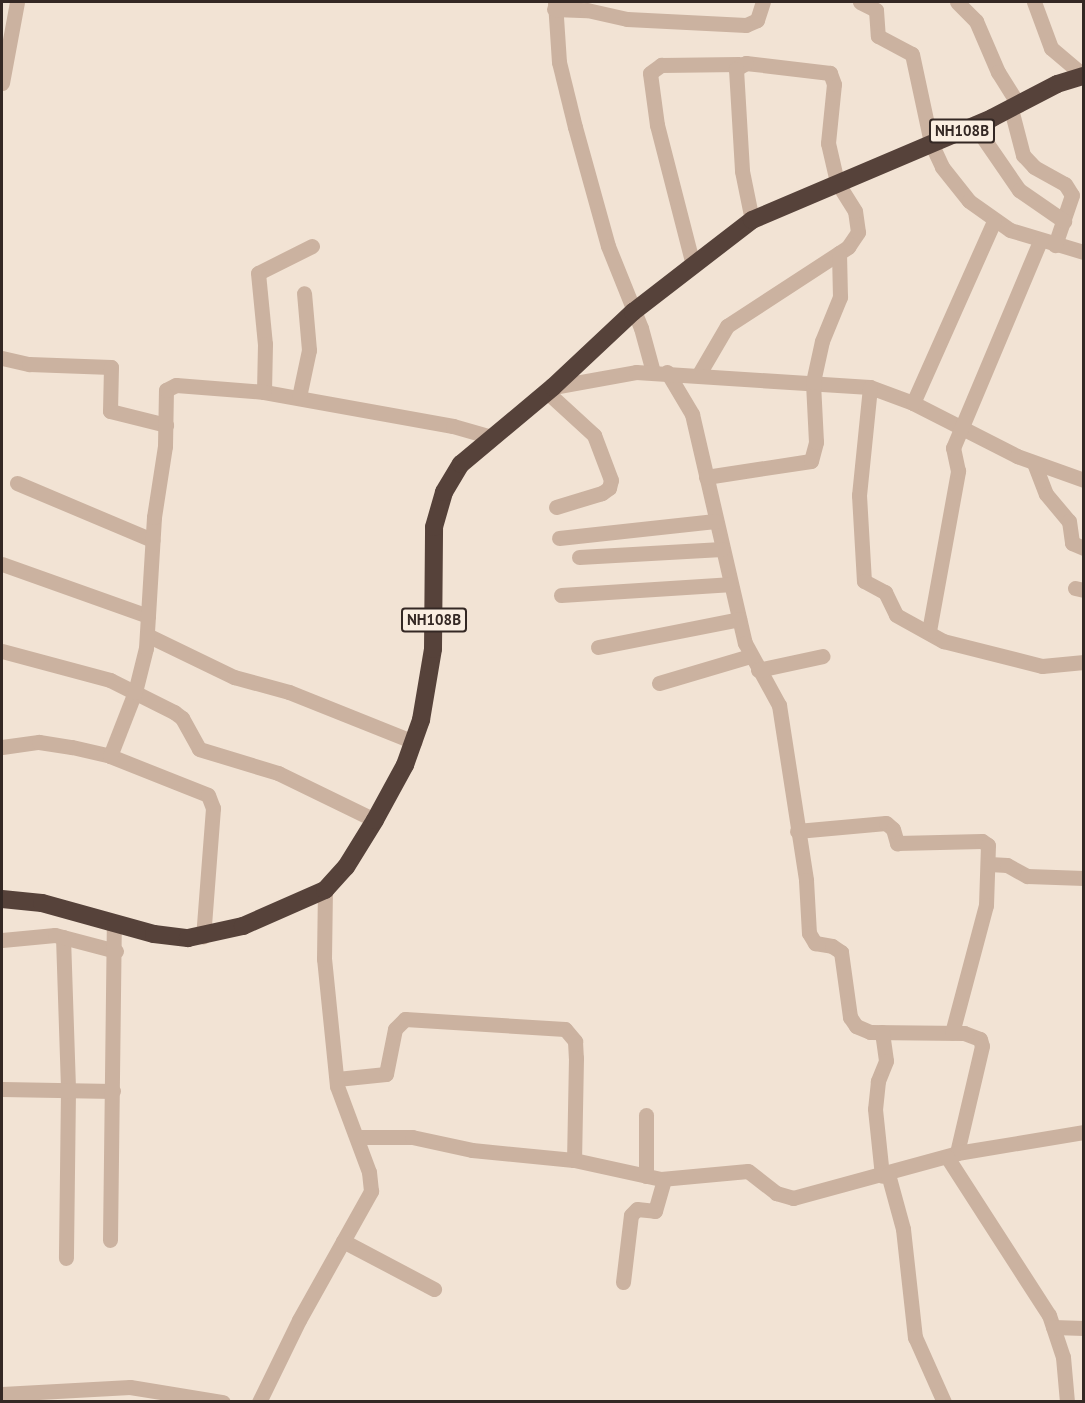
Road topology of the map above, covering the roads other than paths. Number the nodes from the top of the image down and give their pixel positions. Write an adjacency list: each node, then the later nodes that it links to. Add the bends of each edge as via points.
1 (17, 2): 9 (street)
2 (763, 2): 6 (street, via 757,20 746,25 627,19)
3 (860, 2): 12 (street, via 876,10 878,36 912,54)
4 (957, 2): 10 (street, via 976,21)
5 (1034, 2): 8 (street, via 1055,54)
6 (554, 5): 23 (street, via 559,62 575,127 609,246)
7 (739, 64): 13 (street, via 822,70 834,77 827,130); 14 (street, via 734,78 740,150); 21 (street, via 661,65 650,73 657,125)
8 (1083, 76): 10 (highway, NH108B, via 1057,84)
9 (2, 83)
10 (1015, 107): 11 (highway, NH108B); 16 (street, via 1023,155 1070,189 1071,201)
11 (975, 126): 12 (highway, NH108B); 16 (street, via 1019,190)
12 (931, 142): 13 (highway, NH108B); 15 (street, via 952,181)
13 (837, 182): 14 (highway, NH108B); 20 (street, via 858,222 854,240)
14 (752, 220): 21 (highway, NH108B)
15 (994, 221): 17 (street); 32 (street)
16 (1064, 221): 17 (street)
17 (1048, 243): 19 (street); 34 (street)
18 (312, 246): 30 (street, via 258,273 265,344)
19 (1083, 252)
20 (839, 253): 26 (street, via 738,316 717,339); 27 (street, via 840,297 822,341)
21 (693, 265): 23 (highway, NH108B)
22 (304, 293): 31 (street, via 309,350)
23 (633, 312): 25 (street); 29 (highway, NH108B)
24 (2, 358): 33 (street, via 38,364 111,367 110,411)
25 (660, 372): 26 (street); 29 (street, via 627,372); 37 (street, via 692,414)
26 (699, 374): 27 (street)
27 (813, 382): 28 (street); 37 (street, via 816,441 811,461)
28 (870, 387): 32 (street); 52 (street, via 859,495 864,581 885,592 896,615)
29 (550, 390): 35 (highway, NH108B); 40 (street, via 594,435 611,480 602,493)
30 (264, 392): 31 (street); 33 (street, via 169,386 165,396)
31 (299, 398): 35 (street, via 453,426)
32 (913, 403): 34 (street)
33 (166, 425): 43 (street)
34 (960, 428): 36 (street); 52 (street, via 953,448 958,471)
35 (491, 437): 62 (highway, NH108B, via 461,464 437,509 433,649)
36 (1034, 463): 38 (street); 44 (street, via 1046,494 1069,521 1072,543)
37 (706, 477): 41 (street)
38 (1083, 480)
39 (17, 483): 43 (street)
40 (555, 507)
41 (715, 521): 42 (street); 45 (street)
42 (559, 538)
43 (152, 540): 50 (street)
44 (1083, 548)
45 (722, 549): 46 (street); 48 (street)
46 (579, 557)
47 (2, 564): 50 (street)
48 (729, 584): 49 (street); 51 (street)
49 (561, 595)
50 (148, 616): 53 (street)
51 (739, 619): 54 (street); 56 (street)
52 (929, 631): 58 (street, via 952,644 1015,662 1054,667)
53 (147, 635): 61 (street); 62 (street, via 234,677 289,692)
54 (598, 647)
55 (2, 651): 61 (street, via 95,675)
56 (750, 656): 59 (street); 60 (street)
57 (824, 656): 59 (street)
58 (1083, 663)
59 (758, 670): 66 (street, via 779,705)
60 (659, 683)
61 (135, 692): 64 (street); 65 (street, via 182,718 199,749 278,774)
62 (414, 742): 65 (highway, NH108B)
63 (2, 747): 64 (street, via 53,743)
64 (110, 756): 73 (street, via 213,800)
65 (375, 820): 69 (highway, NH108B, via 346,867)
66 (797, 831): 67 (street, via 886,824 894,829 897,843 982,841 990,849); 76 (street, via 812,939 842,952 850,1017 856,1026)
67 (989, 864): 68 (street, via 1007,865 1026,876); 77 (street, via 985,912)
68 (1083, 878)
69 (325, 890): 73 (highway, NH108B, via 273,915); 78 (street, via 324,948)
70 (2, 899): 71 (highway, NH108B, via 42,903)
71 (114, 923): 73 (highway, NH108B, via 172,938); 75 (street)
72 (63, 937): 74 (street, via 32,934); 75 (street); 80 (street)
73 (203, 937)
74 (2, 940)
75 (116, 951): 81 (street)
76 (882, 1032): 77 (street); 87 (street, via 887,1054 875,1109)
77 (952, 1033): 85 (street, via 974,1035 982,1046)
78 (337, 1079): 84 (street, via 343,1110); 86 (street, via 386,1074 395,1029 405,1019 565,1029 575,1041)
79 (2, 1089): 80 (street)
80 (68, 1090): 81 (street); 92 (street)
81 (113, 1091): 90 (street)
82 (646, 1115): 88 (street)
83 (1083, 1132): 85 (street)
84 (358, 1137): 86 (street, via 412,1137 472,1150); 91 (street, via 371,1191)
85 (952, 1155): 87 (street); 95 (street)
86 (574, 1160): 88 (street)
87 (885, 1175): 89 (street, via 793,1198 776,1193 748,1171); 101 (street, via 903,1229 915,1337)
88 (646, 1176): 89 (street)
89 (664, 1180): 93 (street, via 655,1210 638,1209 631,1215)
90 (110, 1240)
91 (343, 1241): 94 (street); 100 (street)
92 (66, 1258)
93 (623, 1282)
94 (434, 1289)
95 (1053, 1327): 96 (street); 102 (street, via 1063,1356)
96 (1083, 1328)
97 (2, 1394): 98 (street)
98 (66, 1396): 99 (street, via 156,1389)
99 (223, 1401)
100 (259, 1401)
101 (944, 1401)
102 (1067, 1401)

